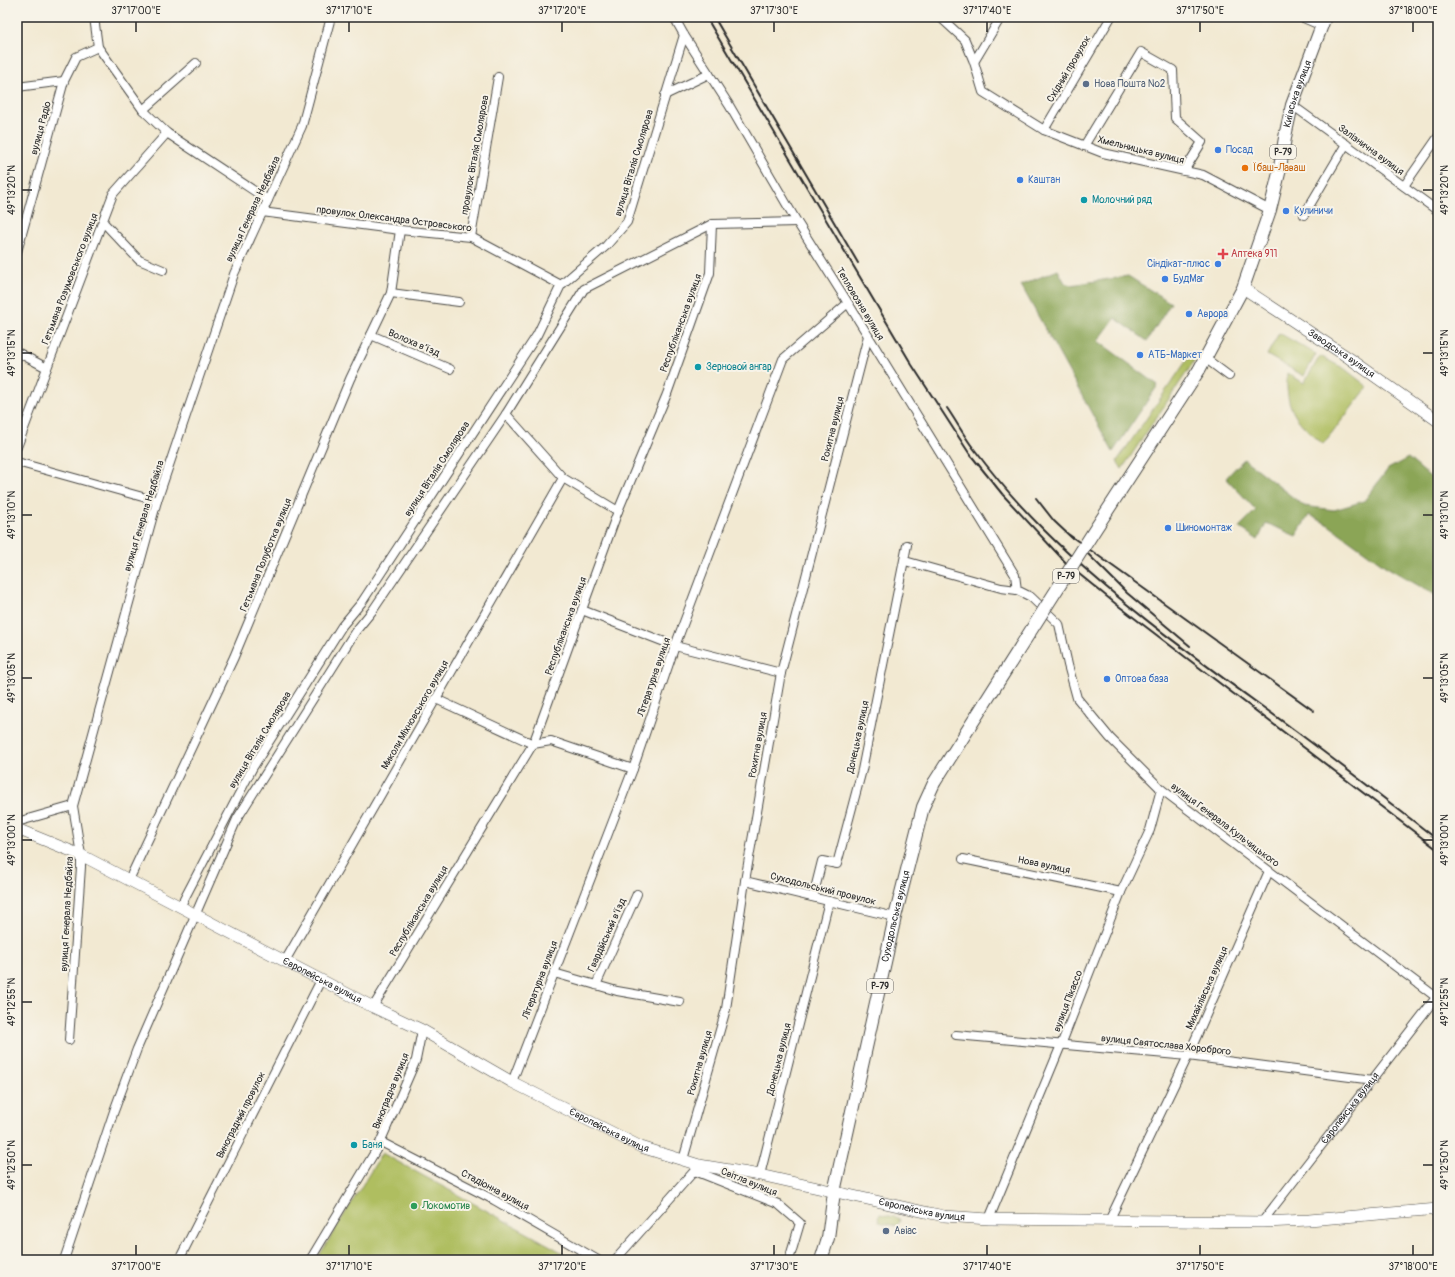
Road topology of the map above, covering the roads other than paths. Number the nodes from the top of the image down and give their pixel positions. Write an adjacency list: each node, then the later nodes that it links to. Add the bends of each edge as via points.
1 (94, 17): 10 (street)
2 (331, 17): 27 (street, вулиця Генерала Недбайла, via 302,126)
3 (674, 17): 9 (street, Тепловозна вулиця)
4 (940, 17): 11 (street, Хмельницька вулиця, via 965,40)
5 (1001, 17): 11 (street)
6 (1111, 17): 20 (street, Східний провулок)
7 (1301, 17): 8 (street)
8 (1323, 21): 18 (main road, Київська вулиця / Р-79)
9 (684, 35): 13 (street, Тепловозна вулиця); 17 (street, вулиця Віталія Смолярова)
10 (98, 47): 15 (street, вулиця Радіо, via 76,57); 19 (street)
11 (974, 62): 20 (street, Хмельницька вулиця, via 983,92)
12 (196, 63): 19 (street)
13 (709, 74): 17 (street); 33 (street, Тепловозна вулиця)
14 (498, 77): 36 (street, провулок Віталія Смолярова)
15 (64, 81): 16 (street); 37 (street, вулиця Радіо)
16 (17, 87)
17 (665, 95): 39 (street, вулиця Віталія Смолярова, via 627,222 606,246)
18 (1292, 105): 23 (street, Залізнична вулиця); 28 (main road, Київська вулиця / Р-79)
19 (143, 110): 21 (street)
20 (1044, 130): 24 (street, Хмельницька вулиця)
21 (167, 133): 27 (street); 32 (street, Гетьмана Розумовського вулиця, via 113,194)
22 (1437, 142): 26 (street)
23 (1346, 144): 26 (street, Залізнична вулиця); 31 (street)
24 (1084, 146): 25 (street, Хмельницька вулиця, via 1103,153); 25 (street, via 1142,52 1173,70 1175,118 1202,142)
25 (1184, 171): 28 (street, Хмельницька вулиця, via 1203,175)
26 (1404, 186): 29 (street, Залізнична вулиця)
27 (268, 200): 30 (street, вулиця Генерала Недбайла)
28 (1270, 210): 40 (main road, Київська вулиця / Р-79)
29 (1438, 211)
30 (262, 212): 35 (street, провулок Олександра Островського); 56 (street, вулиця Генерала Недбайла, via 234,274)
31 (1304, 215)
32 (103, 222): 38 (street, via 139,260); 48 (street, Гетьмана Розумовського вулиця)
33 (797, 222): 34 (street); 43 (street, Тепловозна вулиця)
34 (712, 224): 51 (street, via 584,289); 57 (street, Республіканська вулиця, via 710,273 667,394)
35 (400, 230): 36 (street, провулок Олександра Островського); 41 (street, Гетьмана Полуботка вулиця)
36 (471, 237): 39 (street, провулок Олександра Островського)
37 (17, 252)
38 (163, 270)
39 (561, 285): 80 (street, вулиця Віталія Смолярова, via 537,335 362,602 342,626 253,767)
40 (1243, 288): 47 (main road, Р-79); 52 (street, Заводська вулиця)
41 (391, 293): 42 (street); 44 (street, Гетьмана Полуботка вулиця)
42 (460, 302)
43 (848, 303): 45 (street, Тепловозна вулиця); 62 (street, Літературна вулиця, via 783,359)
44 (371, 335): 49 (street, Волоха в’їзд); 74 (street, Гетьмана Полуботка вулиця, via 346,386 234,657)
45 (868, 336): 60 (street, Тепловозна вулиця, via 1015,575); 63 (street, Рокитна вулиця)
46 (17, 352): 48 (street)
47 (1205, 358): 50 (street); 82 (main road, Суходольська вулиця / Р-79, bridge, via 934,783 923,807)
48 (47, 368): 53 (street, Гетьмана Розумовського вулиця)
49 (450, 369)
50 (1229, 376)
51 (506, 414): 55 (street); 81 (street, via 373,610 355,632 237,819)
52 (1438, 421)
53 (17, 447)
54 (17, 462): 56 (street)
55 (563, 478): 57 (street); 64 (street, Миколи Міхновського вулиця)
56 (157, 501): 68 (street, вулиця Генерала Недбайла)
57 (618, 511): 61 (street, Республіканська вулиця)
58 (907, 545): 59 (street, Донецька вулиця)
59 (905, 561): 60 (street, via 1001,588); 78 (street, Донецька вулиця, via 862,770 842,846 837,864 822,861)
60 (1018, 590): 67 (street, вулиця Генерала Кульчицького, via 1031,596 1059,624 1077,698 1110,738)
61 (582, 610): 62 (street); 65 (street, Республіканська вулиця)
62 (675, 646): 63 (street); 66 (street, Літературна вулиця)
63 (781, 673): 75 (street, Рокитна вулиця)
64 (436, 699): 65 (street); 83 (street, Миколи Міхновського вулиця)
65 (533, 744): 66 (street, via 551,741); 89 (street, Республіканська вулиця)
66 (633, 769): 84 (street, Літературна вулиця)
67 (1161, 789): 73 (street, вулиця Генерала Кульчицького); 76 (street, вулиця Пікассо, via 1150,830)
68 (73, 806): 69 (street); 71 (street, вулиця Генерала Недбайла)
69 (17, 822)
70 (17, 829): 71 (street, Європейська вулиця)
71 (82, 855): 74 (street, Європейська вулиця); 92 (street, вулиця Генерала Недбайла)
72 (963, 859): 76 (street, Нова вулиця)
73 (1269, 871): 87 (street, вулиця Генерала Кульчицького); 94 (street, Михайлівська вулиця)
74 (129, 880): 80 (street, Європейська вулиця)
75 (745, 881): 78 (street, Суходольський провулок); 98 (street, Рокитна вулиця, via 726,1009)
76 (1121, 892): 93 (street, вулиця Пікассо)
77 (637, 894): 86 (street, Гвардійський в’їзд)
78 (813, 897): 79 (street, Суходольський провулок)
79 (829, 900): 82 (street, Суходольський провулок); 100 (street, Донецька вулиця)
80 (180, 907): 81 (street, Європейська вулиця)
81 (195, 915): 83 (street, Європейська вулиця); 107 (street, via 132,1063)
82 (895, 918): 101 (main road, Суходольська вулиця / Р-79)
83 (285, 961): 85 (street, Європейська вулиця)
84 (554, 973): 86 (street, Гвардійський в’їзд); 96 (street, Літературна вулиця)
85 (321, 980): 89 (street, Європейська вулиця); 108 (street, Виноградний провулок)
86 (596, 985): 88 (street, Гвардійський в’їзд)
87 (1437, 996): 95 (street, Європейська вулиця)
88 (680, 1002)
89 (373, 1007): 90 (street, Європейська вулиця)
90 (422, 1030): 96 (street, Європейська вулиця); 97 (street, Виноградна вулиця, via 416,1060)
91 (956, 1035): 93 (street, вулиця Святослава Хороброго)
92 (69, 1040)
93 (1061, 1045): 94 (street, вулиця Святослава Хороброго); 103 (street, вулиця Пікассо)
94 (1188, 1056): 95 (street, вулиця Святослава Хороброго); 104 (street, Михайлівська вулиця)
95 (1373, 1080): 105 (street, Європейська вулиця)
96 (512, 1082): 98 (street, Європейська вулиця, via 641,1147)
97 (381, 1142): 106 (street, Виноградна вулиця); 109 (street, Стадіонна вулиця, via 494,1200)
98 (683, 1160): 99 (street, Європейська вулиця)
99 (697, 1168): 100 (street, Європейська вулиця); 110 (street); 111 (street, Світла вулиця, via 778,1204 800,1223)
100 (760, 1175): 101 (street, Європейська вулиця)
101 (834, 1192): 103 (street, Європейська вулиця, via 944,1216); 112 (main road, Р-79, via 828,1238)
102 (1438, 1208): 105 (street, Європейська вулиця)
103 (989, 1219): 104 (street, Європейська вулиця)
104 (1109, 1221): 105 (street, Європейська вулиця)
105 (1262, 1222)
106 (312, 1259)
107 (64, 1260)
108 (178, 1260)
109 (598, 1260)
110 (615, 1260)
111 (789, 1260)
112 (821, 1260)

